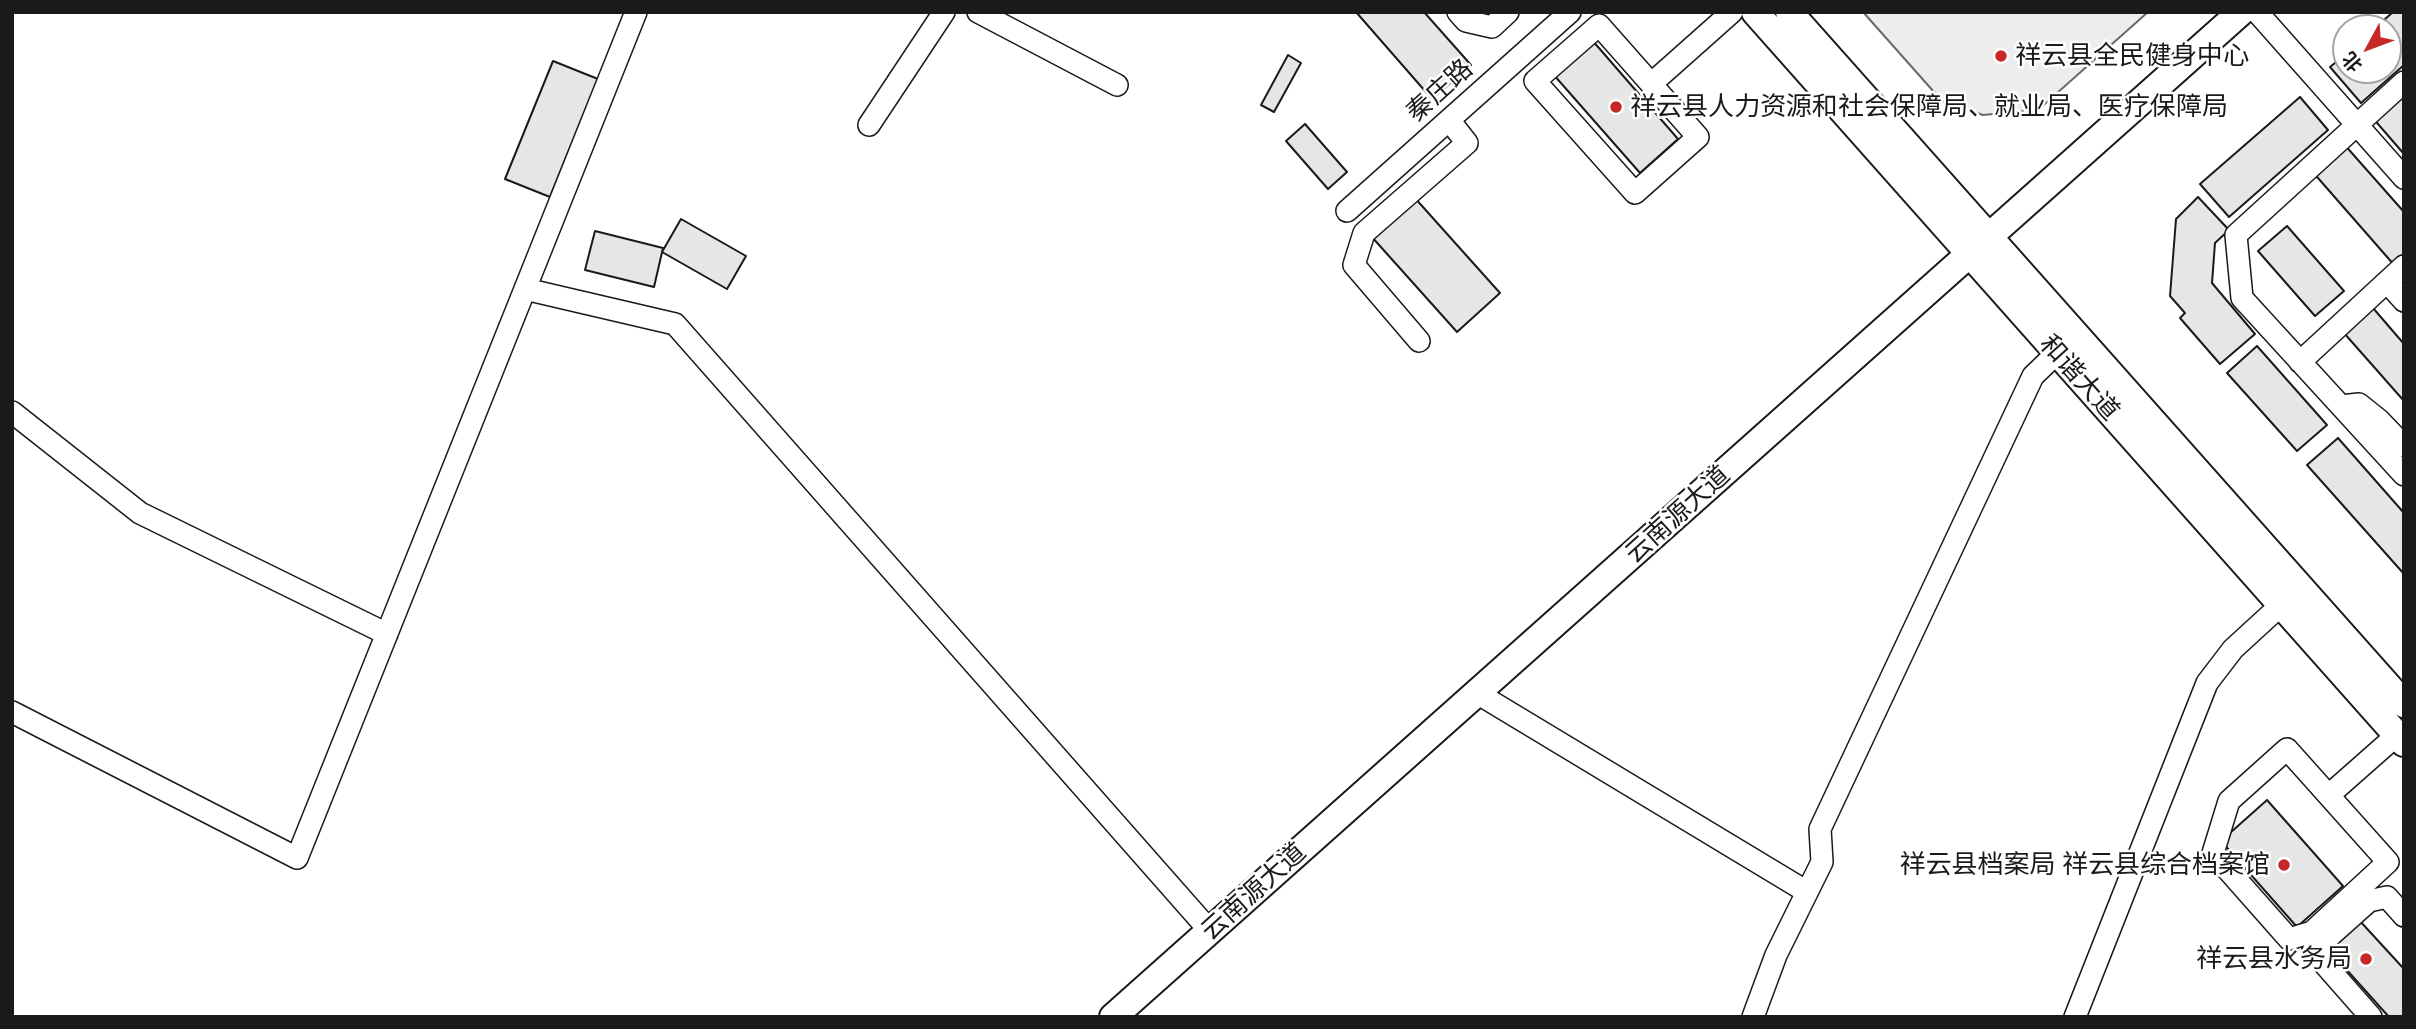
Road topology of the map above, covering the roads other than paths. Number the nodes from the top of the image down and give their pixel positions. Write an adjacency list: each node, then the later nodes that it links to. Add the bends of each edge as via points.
1 (635, 12): 23 (street)
2 (944, 12): 16 (street)
3 (978, 12): 14 (street)
4 (1458, 12): 5 (street, via 1466,21 1492,27)
5 (1508, 12)
6 (1570, 12): 15 (street, 秦庄路)
7 (1732, 12): 13 (street)
8 (1755, 12): 20 (main road, 和谐大道)
9 (1789, 12): 20 (main road, 和谐大道)
10 (2241, 12): 20 (main road, 云南源大道)
11 (2256, 12): 17 (street)
12 (2404, 82): 17 (street)
13 (1651, 84): 13 (street, via 1698,137 1635,193 1535,81 1599,25)
14 (1117, 85)
15 (1449, 120): 19 (street, 秦庄路); 25 (street, via 1467,143 1364,233 1354,265)
16 (869, 125)
17 (2357, 125): 18 (street); 27 (street, via 2236,236 2242,298)
18 (2404, 178)
19 (1347, 211)
20 (1979, 245): 26 (main road, 和谐大道); 34 (main road, 云南源大道); 35 (main road, 和谐大道)
21 (2404, 266): 22 (street)
22 (2387, 282): 24 (street); 27 (street)
23 (525, 289): 33 (street); 41 (street, via 675,324)
24 (2404, 301)
25 (1419, 341)
26 (2057, 353): 32 (main road, 和谐大道); 39 (street, via 2034,376 1820,829 1822,862)
27 (2300, 362): 28 (street)
28 (2341, 406): 30 (street, via 2359,404); 31 (street)
29 (12, 412): 33 (street, via 141,513)
30 (2404, 446)
31 (2404, 475)
32 (2281, 605): 37 (main road, 和谐大道); 44 (street, via 2232,649 2207,683)
33 (387, 634): 36 (street, via 297,858)
34 (1477, 693): 39 (street); 41 (main road, 云南源大道)
35 (2404, 704)
36 (12, 712)
37 (2400, 739): 38 (street)
38 (2329, 795): 38 (street, via 2287,749 2229,801 2213,853 2289,939 2312,932 2388,862)
39 (1807, 892): 43 (street)
40 (2404, 916): 45 (street, via 2387,897 2370,901 2313,951)
41 (1210, 931): 42 (main road, 云南源大道)
42 (1113, 1017)
43 (1753, 1017)
44 (2074, 1017)
45 (2371, 1017)

